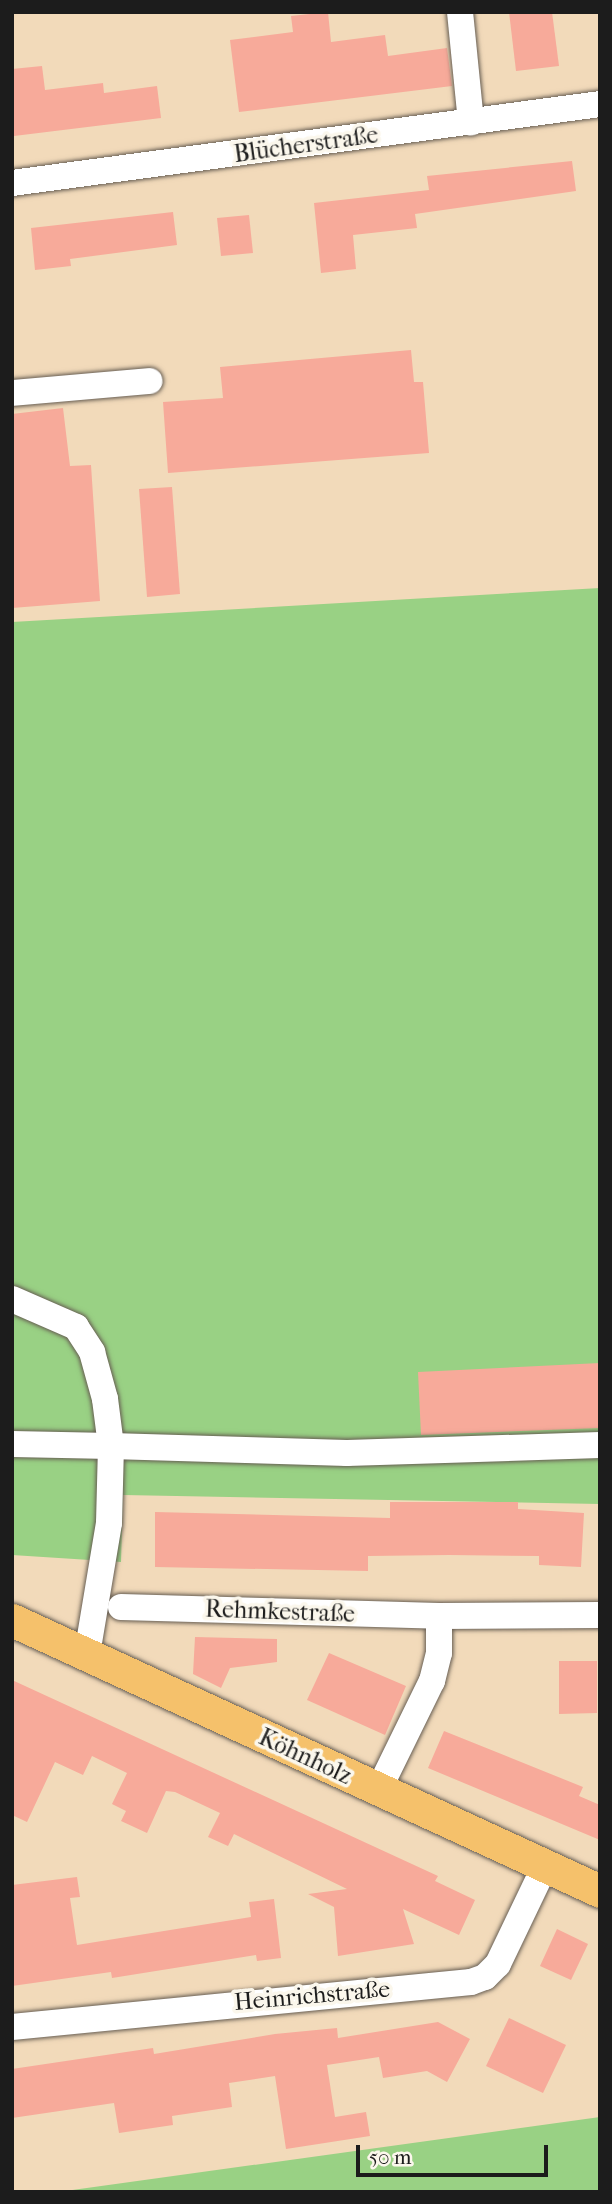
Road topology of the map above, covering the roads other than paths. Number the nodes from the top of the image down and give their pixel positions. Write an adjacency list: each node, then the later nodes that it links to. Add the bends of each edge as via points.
1 (460, 12): 3 (street)
2 (600, 104): 3 (street, Blücherstraße)
3 (471, 121): 4 (street, Blücherstraße)
4 (12, 184)
5 (149, 381): 6 (street)
6 (12, 393)
7 (12, 1298): 10 (street, via 49,1312 81,1336 92,1352)
8 (12, 1444): 10 (street)
9 (600, 1445): 10 (street, via 347,1453)
10 (111, 1446): 15 (street, via 109,1523)
11 (121, 1607): 13 (street, Rehmkestraße)
12 (600, 1615): 13 (street, Rehmkestraße)
13 (439, 1616): 16 (street, via 439,1653 432,1681)
14 (12, 1620): 15 (main road, Köhnholz)
15 (87, 1654): 16 (main road, Köhnholz)
16 (378, 1791): 17 (main road, Köhnholz)
17 (545, 1866): 18 (main road, Köhnholz); 19 (street, Heinrichstraße, via 498,1964 485,1977 471,1982)
18 (600, 1891)
19 (12, 2027)

